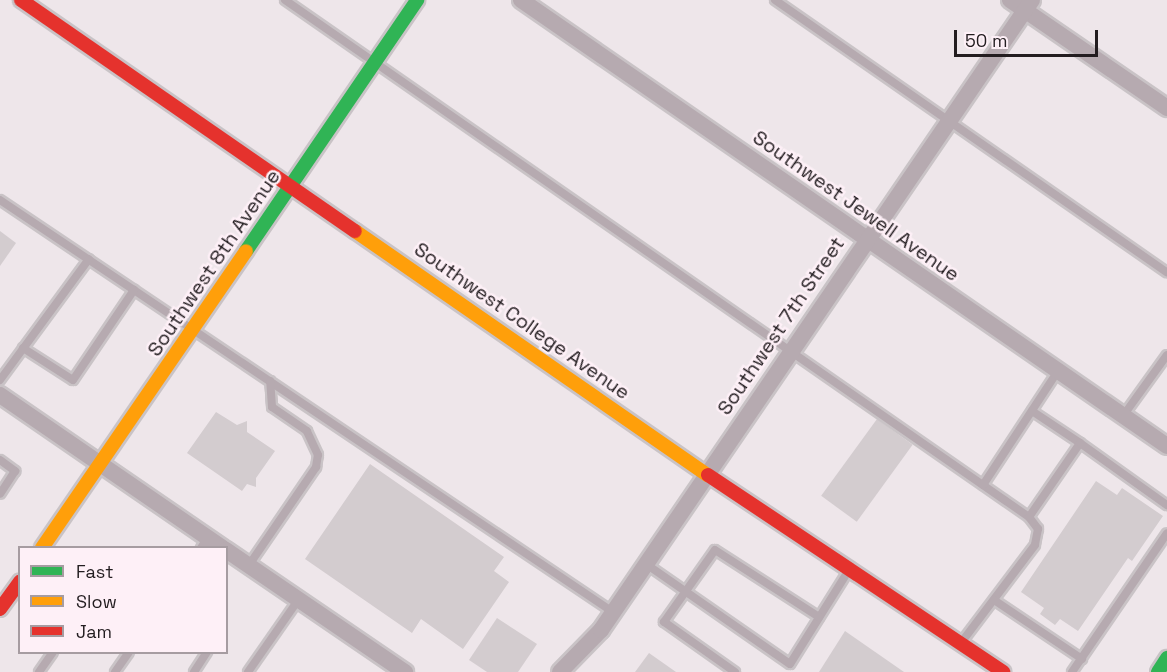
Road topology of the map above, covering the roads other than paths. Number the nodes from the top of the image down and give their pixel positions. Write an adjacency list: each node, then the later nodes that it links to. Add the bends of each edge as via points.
1 (21, 0): 11 (street, Southwest College Avenue)
2 (285, 0): 8 (lane)
3 (417, 0): 8 (street, Southwest 8th Avenue)
4 (521, 0): 13 (street, Southwest Jewell Avenue)
5 (775, 0): 10 (lane)
6 (1010, 0): 7 (street)
7 (1028, 5): 9 (street); 10 (street, Southwest 7th Street)
8 (375, 62): 11 (street, Southwest 8th Avenue); 19 (lane)
9 (1167, 108)
10 (948, 118): 13 (street, Southwest 7th Street); 15 (lane)
11 (291, 184): 17 (street, Southwest 8th Avenue); 31 (street, Southwest College Avenue)
12 (0, 200): 14 (lane)
13 (866, 238): 19 (street, Southwest 7th Street); 21 (street, Southwest Jewell Avenue)
14 (89, 259): 16 (lane); 18 (lane)
15 (1167, 272)
16 (134, 290): 17 (lane); 18 (lane, via 73,380)
17 (193, 329): 23 (lane); 30 (street, Southwest 8th Avenue)
18 (23, 348): 22 (lane)
19 (789, 350): 31 (street, Southwest 7th Street); 32 (lane)
20 (1167, 355): 26 (lane)
21 (1058, 371): 25 (lane); 26 (street, Southwest Jewell Avenue)
22 (0, 380)
23 (270, 381): 41 (lane, via 272,407 308,430 318,455 315,467); 48 (lane)
24 (0, 395): 30 (street)
25 (1032, 411): 27 (lane); 32 (lane)
26 (1123, 416): 28 (street, Southwest Jewell Avenue)
27 (1080, 443): 34 (lane); 35 (lane)
28 (1167, 446)
29 (0, 459): 33 (lane, via 15,471)
30 (101, 464): 37 (street); 38 (street, Southwest 8th Avenue)
31 (707, 474): 40 (street, Southwest 7th Street); 42 (street, Southwest College Avenue)
32 (983, 485): 35 (lane)
33 (0, 494)
34 (1167, 505)
35 (1029, 517): 46 (lane, via 1038,529 1035,545)
36 (1167, 533): 55 (lane)
37 (205, 542)
38 (43, 546)
39 (228, 551): 41 (street)
40 (646, 564): 44 (lane); 48 (street, Southwest 7th Street)
41 (249, 565): 45 (street)
42 (849, 569): 49 (lane); 50 (street, Southwest College Avenue)
43 (18, 583): 47 (street)
44 (685, 591): 49 (lane, via 715,550); 49 (lane, via 790,664); 62 (lane, via 664,622)
45 (299, 599): 59 (lane); 60 (street)
46 (994, 600): 50 (lane); 55 (lane)
47 (0, 609)
48 (613, 612): 61 (street, Southwest 7th Street)
49 (819, 617)
50 (961, 643): 63 (street, Southwest College Avenue)
51 (52, 654): 56 (lane)
52 (128, 654): 57 (lane)
53 (206, 654): 58 (lane)
54 (1167, 658): 65 (street)
55 (1082, 659): 64 (lane)
56 (39, 672)
57 (115, 672)
58 (194, 672)
59 (248, 672)
60 (405, 672)
61 (560, 672)
62 (735, 672)
63 (1003, 672)
64 (1072, 672)
65 (1158, 672)

